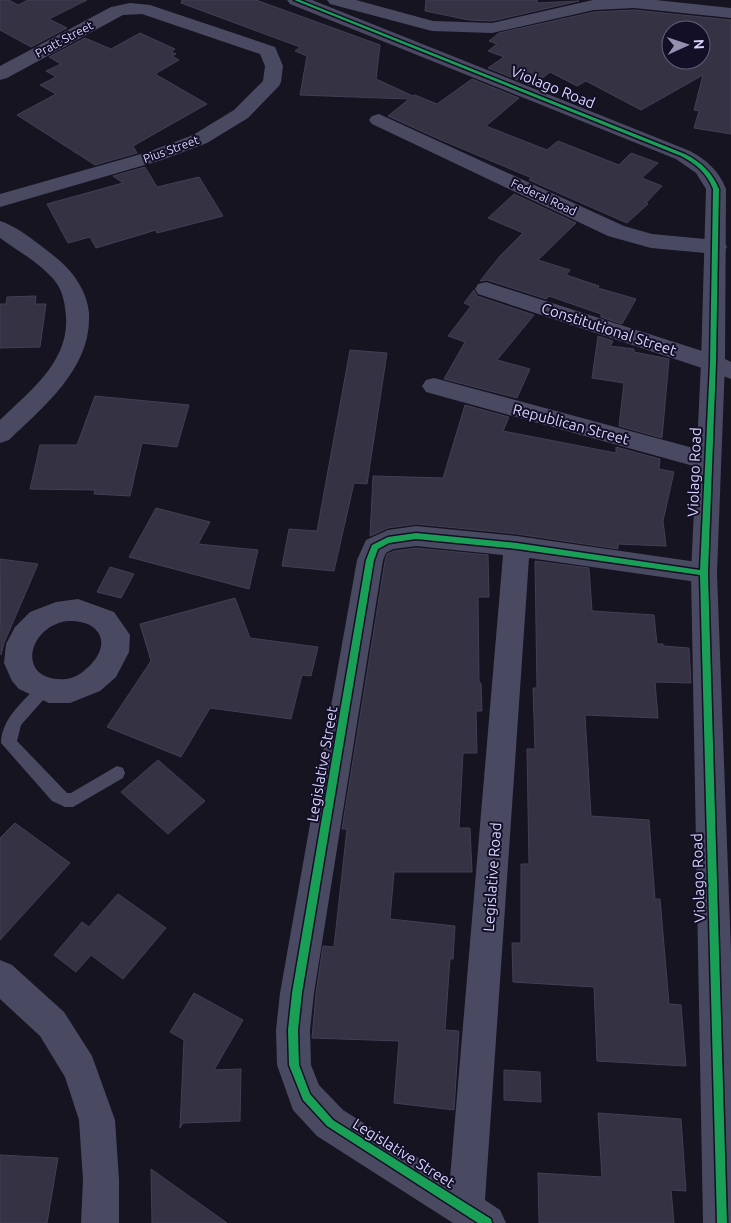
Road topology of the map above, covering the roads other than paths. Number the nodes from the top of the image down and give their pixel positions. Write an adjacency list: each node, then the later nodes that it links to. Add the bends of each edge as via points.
1 (296, 0): 9 (street, Violago Road, via 694,160 708,172 716,189)
2 (336, 0): 4 (street, via 432,26 492,28 594,5 634,3)
3 (130, 8): 5 (street, Pratt Street, via 117,11); 7 (street, Pius Street, via 144,9 268,51 274,66 272,82 241,114 200,139 155,156)
4 (731, 13)
5 (0, 74)
6 (379, 120): 9 (street, Federal Road, via 616,231 651,241)
7 (0, 202)
8 (0, 228): 13 (street, via 57,269 74,292 79,315 77,338 70,359 55,379)
9 (716, 247): 11 (street, Violago Road)
10 (486, 289): 11 (street, Constitutional Street)
11 (722, 367): 14 (street, Violago Road)
12 (434, 386): 14 (street, Republican Street)
13 (0, 434)
14 (708, 461): 16 (street, Violago Road)
15 (517, 546): 16 (street, Legislative Street); 21 (street, Legislative Road); 21 (street, Legislative Street, via 416,536 388,540 375,547 370,560 293,1030 294,1065 306,1096 330,1123)
16 (704, 573): 23 (street, Violago Road)
17 (10, 643): 18 (street, via 24,676); 18 (street, via 36,622 64,611 92,613 104,619 112,629 116,652 102,675 75,690)
18 (44, 690): 19 (lane, via 12,726 8,734 9,743 65,800 73,800)
19 (116, 773)
20 (0, 976): 22 (street, via 52,1024 80,1068 97,1120)
21 (476, 1216)
22 (100, 1223)
23 (722, 1223)

